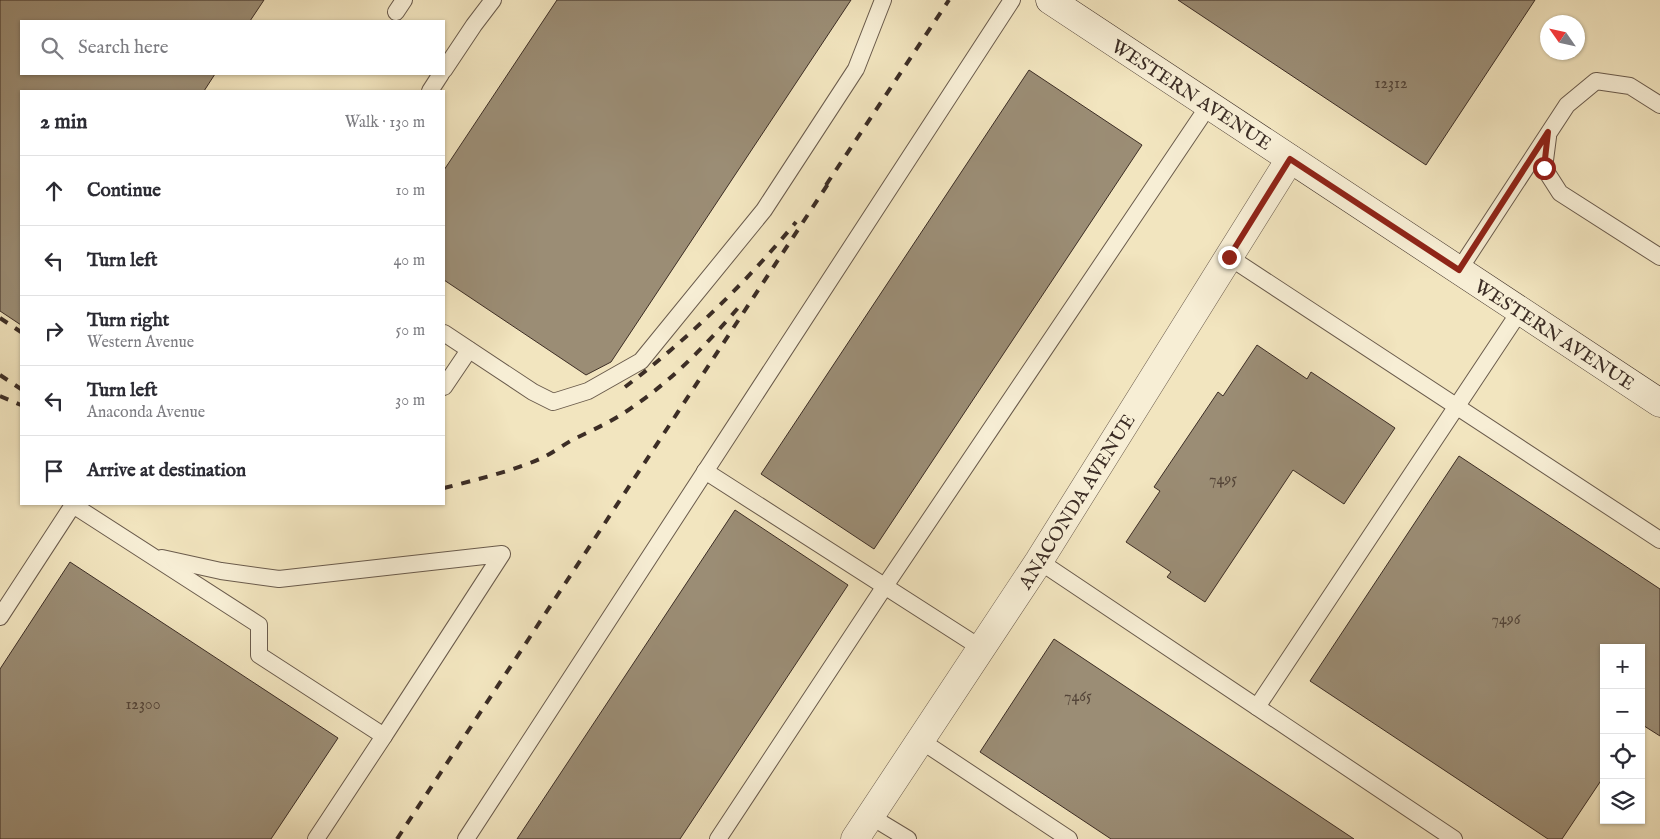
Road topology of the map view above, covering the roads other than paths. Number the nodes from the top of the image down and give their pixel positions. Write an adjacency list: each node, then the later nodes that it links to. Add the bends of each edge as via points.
1 (493, 0): 5 (lane)
2 (883, 0): 17 (lane, via 856,69 764,210 641,361 588,391 553,402)
3 (1012, 0): 21 (lane)
4 (1050, 0): 9 (street, WESTERN AVENUE)
5 (445, 68)
6 (440, 75): 7 (lane)
7 (431, 90)
8 (1660, 105): 10 (lane, via 1630,86 1596,81 1567,105)
9 (1209, 106): 11 (street, WESTERN AVENUE); 25 (lane)
10 (1548, 132): 13 (lane, via 1544,168 1560,194); 14 (lane)
11 (1290, 159): 12 (street, ANACONDA AVENUE); 14 (street, WESTERN AVENUE)
12 (1229, 257): 20 (lane); 24 (street, ANACONDA AVENUE)
13 (1660, 257)
14 (1459, 270): 15 (street, WESTERN AVENUE)
15 (1520, 311): 19 (street, WESTERN AVENUE); 20 (lane)
16 (445, 334): 17 (lane)
17 (469, 350): 18 (lane)
18 (445, 386)
19 (1660, 403)
20 (1456, 407): 22 (lane); 28 (lane)
21 (705, 471): 25 (lane); 33 (lane)
22 (1660, 540)
23 (152, 556): 26 (lane, via 73,505); 29 (lane, via 258,625 259,655); 29 (lane, via 279,579 502,554)
24 (1039, 561): 27 (street, ANACONDA AVENUE); 28 (lane)
25 (885, 586): 27 (lane); 34 (lane)
26 (0, 617)
27 (981, 648): 30 (street, ANACONDA AVENUE)
28 (1257, 707): 38 (lane)
29 (384, 736): 32 (lane)
30 (920, 740): 31 (street, ANACONDA AVENUE); 37 (lane)
31 (870, 816): 35 (street, ANACONDA AVENUE); 36 (lane)
32 (316, 839)
33 (466, 839)
34 (718, 839)
35 (855, 839)
36 (908, 839)
37 (1069, 839)
38 (1454, 839)

